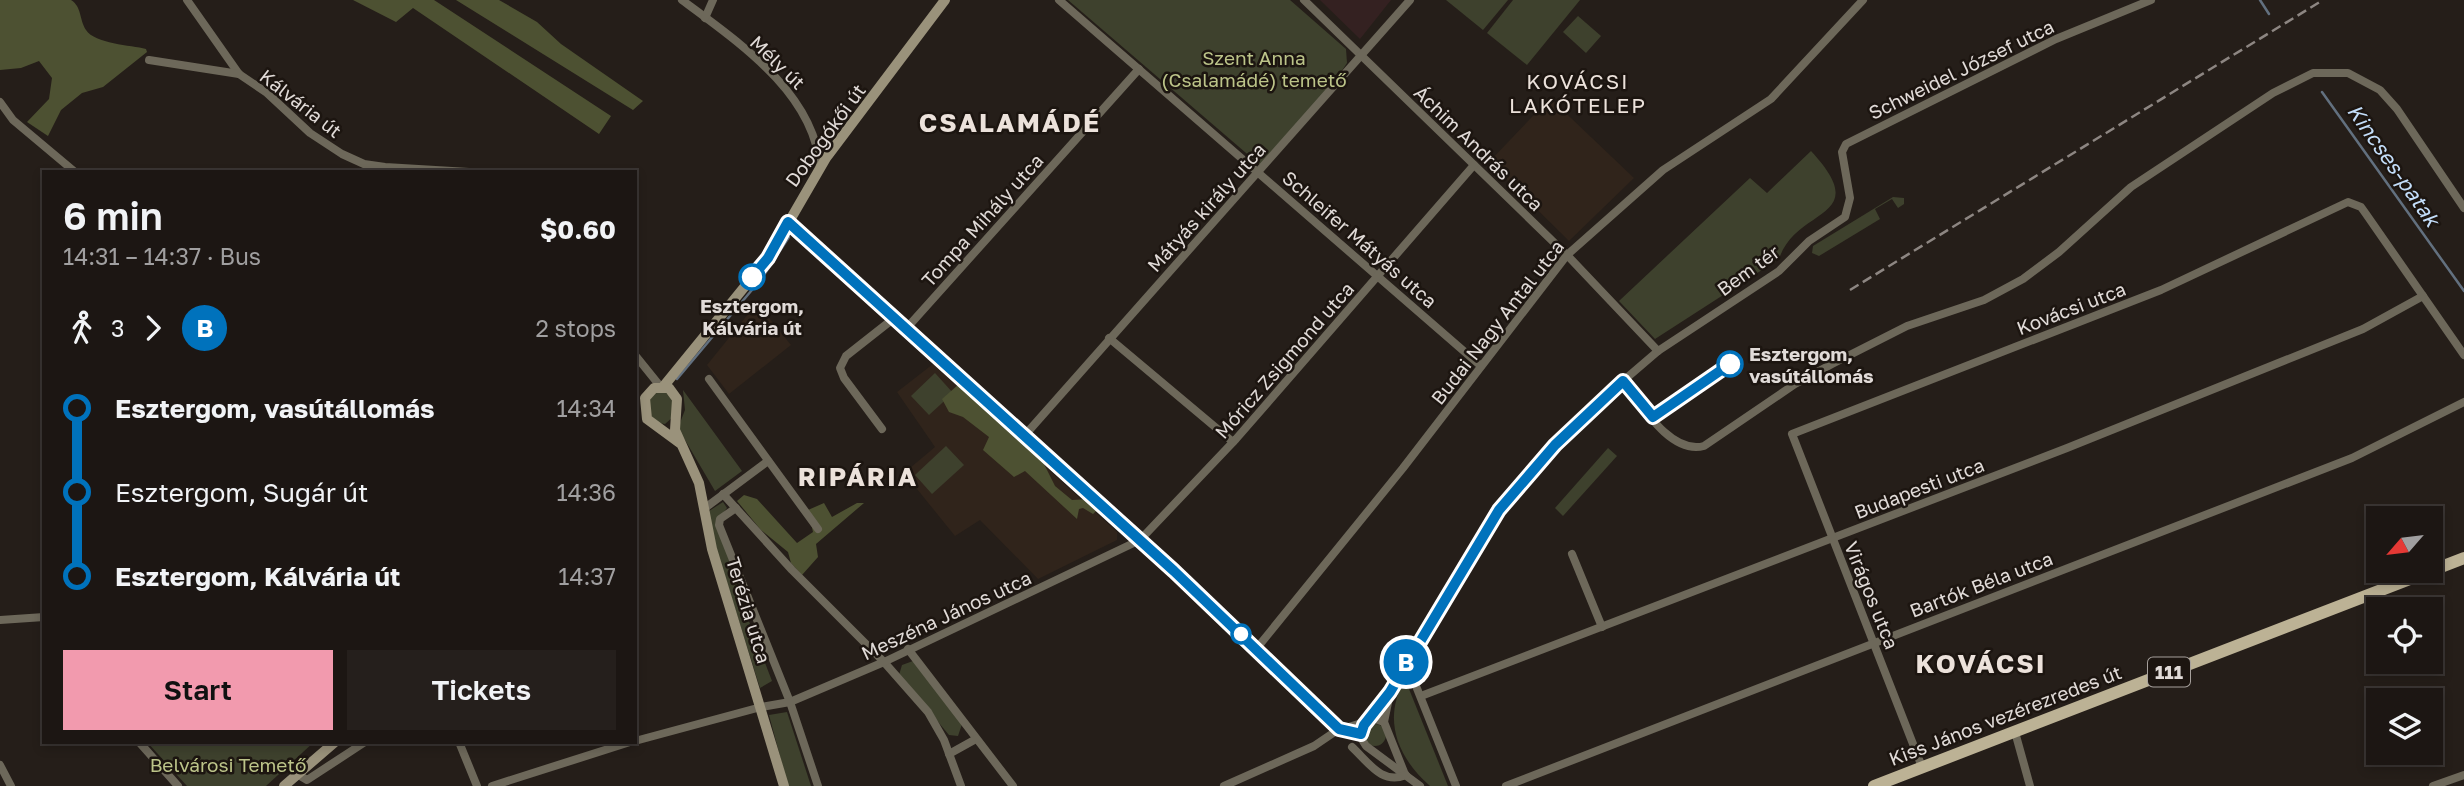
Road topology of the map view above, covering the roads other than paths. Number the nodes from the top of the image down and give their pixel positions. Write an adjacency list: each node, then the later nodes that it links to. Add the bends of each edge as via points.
1 (187, 0): 14 (street, Kálvária út)
2 (682, 0): 10 (street, Mély út)
3 (713, 0): 10 (street)
4 (945, 0): 17 (main road, Dobogókői út)
5 (1059, 0): 13 (street, Schleifer Mátyás utca)
6 (1304, 0): 11 (street, Áchim András utca)
7 (1410, 0): 11 (street, Mátyás király utca)
8 (1863, 0): 24 (street, Budai Nagy Antal utca, via 1771,99 1663,170)
9 (2151, 0): 21 (street, Schweidel József utca, via 2056,39 1853,139 1842,152)
10 (705, 18): 17 (street, Mély út, via 789,92 814,131)
11 (1362, 57): 16 (street, Áchim András utca); 20 (street, Mátyás király utca)
12 (149, 60): 14 (street, Kálvária út)
13 (1139, 69): 20 (street, Schleifer Mátyás utca); 28 (street, Tompa Mihály utca)
14 (239, 74): 19 (street, Kálvária út, via 342,155 364,164)
15 (0, 102): 18 (street, via 13,120)
16 (1474, 165): 24 (street, Áchim András utca); 25 (street, Móricz Zsigmond utca)
17 (820, 168): 23 (main road, Dobogókői út)
18 (73, 170)
19 (443, 170)
20 (1259, 173): 25 (street, Schleifer Mátyás utca); 29 (street, Mátyás király utca)
21 (1849, 208): 30 (street, Bem tér, via 1845,217 1809,241 1779,271)
22 (2464, 208): 35 (street, via 2380,90 2348,73 2313,73 2273,93 2131,187 2023,279 1984,300 1916,322 1832,364 1704,446 1687,448 1674,441)
23 (788, 222): 27 (street); 36 (main road, Dobogókői út, via 768,258)
24 (1567, 255): 30 (street, Áchim András utca); 33 (street, Budai Nagy Antal utca)
25 (1380, 275): 33 (street, Schleifer Mátyás utca); 47 (street, Móricz Zsigmond utca)
26 (2423, 296): 31 (street); 45 (street, Kovácsi utca, via 2366,214 2355,203 2339,204 2161,290); 54 (street, Budapesti utca, via 2351,334)
27 (893, 319): 28 (street); 44 (street, via 845,356 841,368)
28 (905, 330): 46 (street)
29 (1109, 338): 46 (street, Mátyás király utca); 47 (street)
30 (1658, 351): 35 (street, Bem tér)
31 (2464, 355)
32 (637, 357): 36 (street)
33 (1482, 366): 62 (street, Budai Nagy Antal utca)
34 (709, 379): 49 (street)
35 (1623, 381): 64 (street, Bem tér, via 1555,445 1499,510)
36 (662, 388): 38 (main road, via 646,395); 41 (main road, via 677,399)
37 (2464, 402): 61 (street, Bartók Béla utca, via 2351,458)
38 (644, 404): 39 (main road); 40 (main road)
39 (637, 411)
40 (647, 419): 42 (main road); 43 (main road)
41 (675, 420): 43 (main road); 48 (main road, Terézia utca)
42 (637, 422)
43 (657, 427): 48 (main road, Terézia utca)
44 (882, 429)
45 (1792, 433): 54 (street, Virágos utca)
46 (1025, 435): 55 (street)
47 (1233, 442): 55 (street, Móricz Zsigmond utca)
48 (681, 444): 51 (main road, Terézia utca)
49 (768, 461): 50 (street); 53 (street)
50 (723, 494): 51 (street); 52 (street)
51 (705, 508): 69 (main road, Terézia utca, via 712,549)
52 (736, 508): 65 (street); 68 (street, Terézia utca, via 720,519 719,525)
53 (818, 529)
54 (1832, 538): 60 (street, Budapesti utca); 61 (street, Virágos utca)
55 (1140, 540): 62 (street); 63 (street, Meszéna János utca)
56 (1572, 554): 60 (street)
57 (2464, 558): 73 (main road, Kiss János vezérezredes út / 111)
58 (42, 617): 59 (street)
59 (0, 620)
60 (1602, 627): 67 (street, Budapesti utca)
61 (1874, 642): 86 (street, Virágos utca); 102 (street, Bartók Béla utca)
62 (1256, 648): 72 (street)
63 (908, 649): 65 (street, Meszéna János utca); 75 (street)
64 (1406, 661): 66 (street, Bem tér); 67 (street)
65 (884, 662): 68 (street, Meszéna János utca); 84 (street, via 928,712)
66 (1390, 692): 70 (street); 71 (street)
67 (1421, 696): 101 (street)
68 (790, 702): 69 (street, Meszéna János utca); 96 (street, Terézia utca)
69 (761, 707): 76 (street, Meszéna János utca); 95 (main road, Terézia utca)
70 (1384, 722): 71 (street); 74 (street)
71 (1365, 727): 72 (street); 83 (street, via 1366,746)
72 (1339, 729): 99 (street, via 1314,746)
73 (2015, 732): 86 (main road, Kiss János vezérezredes út / 111); 104 (street)
74 (1390, 735): 83 (street, via 1387,743); 88 (street)
75 (976, 738): 84 (street); 98 (street)
76 (637, 740)
77 (141, 744): 91 (street)
78 (333, 744): 87 (main road)
79 (362, 744): 87 (street, via 306,780)
80 (460, 744): 93 (street)
81 (622, 744): 94 (street)
82 (1352, 747): 88 (street, via 1386,779)
83 (1375, 749): 88 (street)
84 (949, 754): 97 (street)
85 (0, 765): 90 (street)
86 (1922, 767): 103 (main road, Kiss János vezérezredes út / 111)
87 (297, 774): 92 (main road)
88 (1405, 774): 100 (street)
89 (2464, 775): 105 (street)
90 (11, 786)
91 (178, 786)
92 (284, 786)
93 (477, 786)
94 (492, 786)
95 (784, 786)
96 (818, 786)
97 (961, 786)
98 (1013, 786)
99 (1224, 786)
100 (1420, 786)
101 (1456, 786)
102 (1506, 786)
103 (1874, 786)
104 (2030, 786)
105 (2433, 786)

